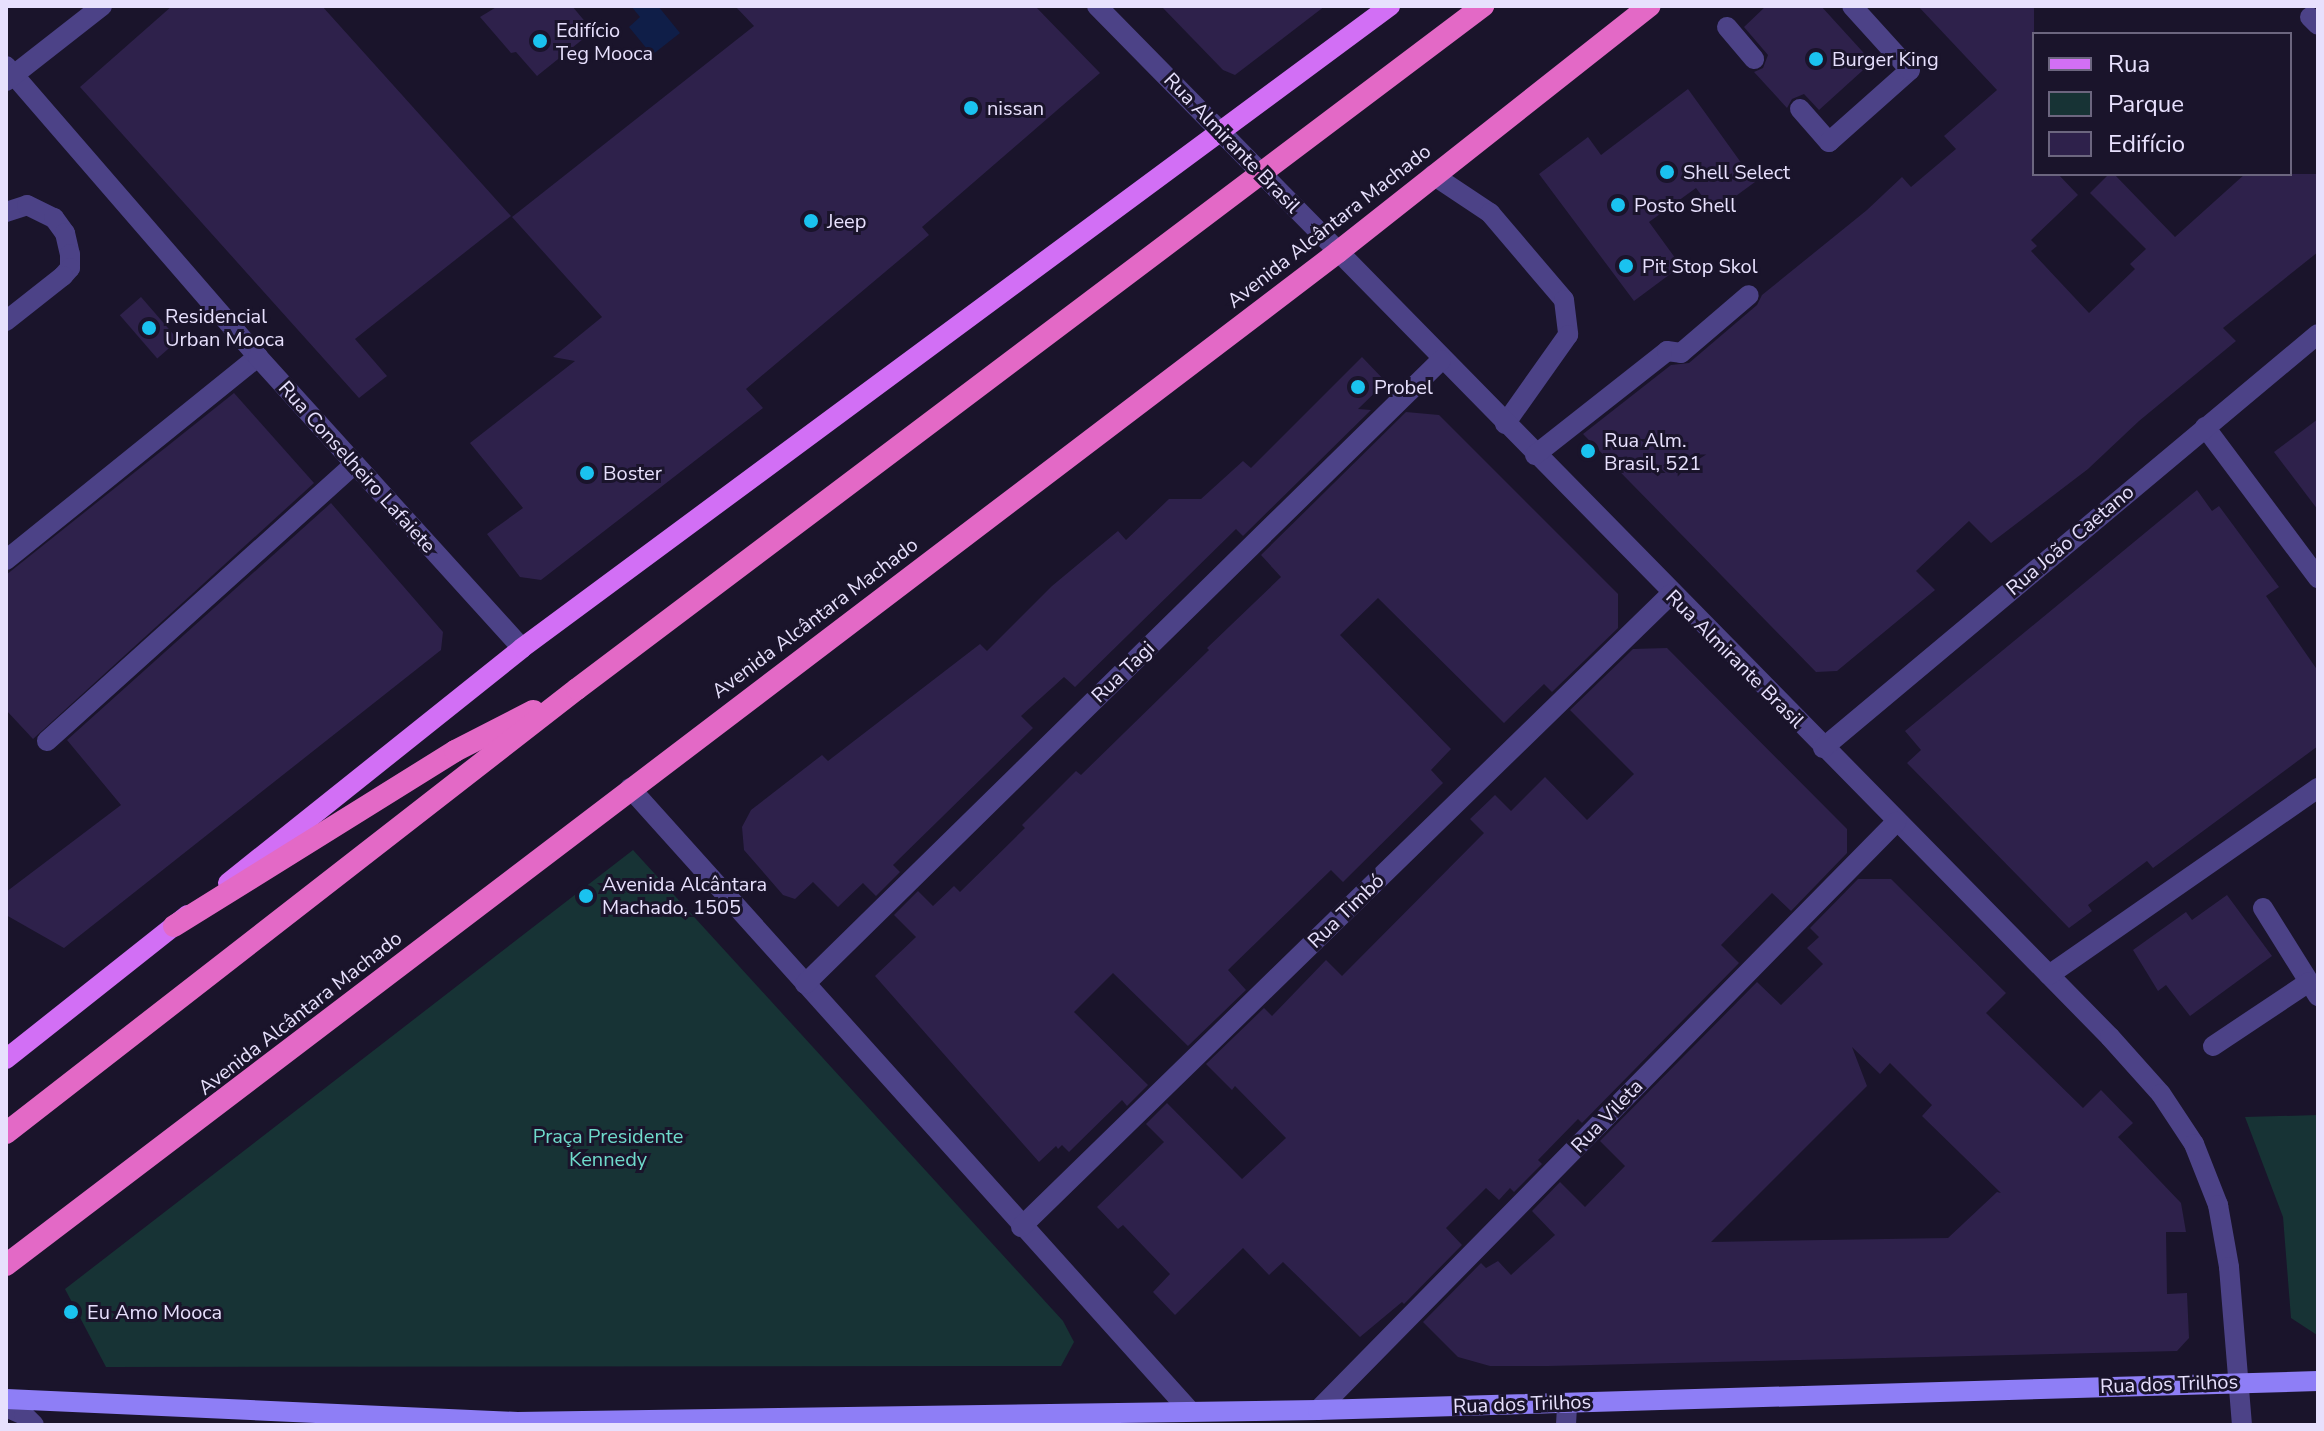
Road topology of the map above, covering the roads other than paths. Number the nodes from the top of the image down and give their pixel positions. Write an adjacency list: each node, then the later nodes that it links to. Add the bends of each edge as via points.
1 (102, 6): 9 (street)
2 (1097, 6): 11 (street, Rua Almirante Brasil)
3 (1390, 6): 11 (main road)
4 (1483, 6): 12 (highway)
5 (1649, 6): 13 (highway, Avenida Alcântara Machado)
6 (1852, 6): 10 (street, via 1910,70 1829,142)
7 (1727, 27): 8 (street)
8 (1754, 59)
9 (9, 74): 19 (street, Rua Conselheiro Lafaiete)
10 (1800, 109)
11 (1220, 131): 12 (street, Rua Almirante Brasil); 28 (main road)
12 (1263, 173): 15 (street, Rua Almirante Brasil); 29 (highway)
13 (1433, 175): 15 (highway, Avenida Alcântara Machado); 21 (street, via 1490,213 1564,300 1568,335)
14 (6, 212): 17 (street, via 27,205 54,218 65,233 70,268)
15 (1338, 252): 20 (street, Rua Almirante Brasil); 32 (highway, Avenida Alcântara Machado)
16 (1749, 295): 23 (street, via 1681,353 1667,351)
17 (6, 321)
18 (2318, 334): 22 (street, Rua João Caetano)
19 (258, 357): 24 (street, Rua Conselheiro Lafaiete); 25 (street)
20 (1441, 360): 21 (street, Rua Almirante Brasil); 38 (street, Rua Tagi)
21 (1505, 424): 23 (street, Rua Almirante Brasil)
22 (2205, 427): 26 (street); 31 (street, Rua João Caetano)
23 (1535, 455): 27 (street, Rua Almirante Brasil)
24 (354, 465): 28 (street, Rua Conselheiro Lafaiete); 30 (street)
25 (6, 560)
26 (2318, 578)
27 (1671, 594): 31 (street, Rua Almirante Brasil); 43 (street, Rua Timbó)
28 (522, 648): 36 (main road)
29 (577, 689): 36 (highway, via 455,751); 42 (highway)
30 (47, 741)
31 (1823, 748): 34 (street, Rua Almirante Brasil)
32 (630, 788): 38 (street); 44 (highway, Avenida Alcântara Machado)
33 (2318, 788): 37 (street)
34 (1896, 822): 37 (street, Rua Almirante Brasil); 51 (street, Rua Vileta)
35 (2263, 908): 39 (street)
36 (174, 926): 41 (main road)
37 (2049, 975): 46 (street, Rua Almirante Brasil, via 2161,1094 2194,1144 2218,1205)
38 (805, 984): 43 (street)
39 (2314, 989): 40 (street)
40 (2213, 1046)
41 (6, 1059)
42 (6, 1133)
43 (1021, 1227): 50 (street)
44 (6, 1265)
45 (2318, 1381): 46 (main road, Rua dos Trilhos)
46 (2239, 1382): 48 (main road, Rua dos Trilhos); 56 (street, Rua Almirante Brasil)
47 (6, 1399): 52 (main road, Rua dos Trilhos, via 517,1422)
48 (1567, 1403): 51 (main road, Rua dos Trilhos); 55 (street)
49 (6, 1407): 54 (street)
50 (1189, 1410): 51 (main road, Rua dos Trilhos); 53 (main road, Rua dos Trilhos)
51 (1318, 1410)
52 (738, 1421): 53 (main road, Rua dos Trilhos)
53 (792, 1421)
54 (34, 1425)
55 (1566, 1425)
56 (2242, 1425)

